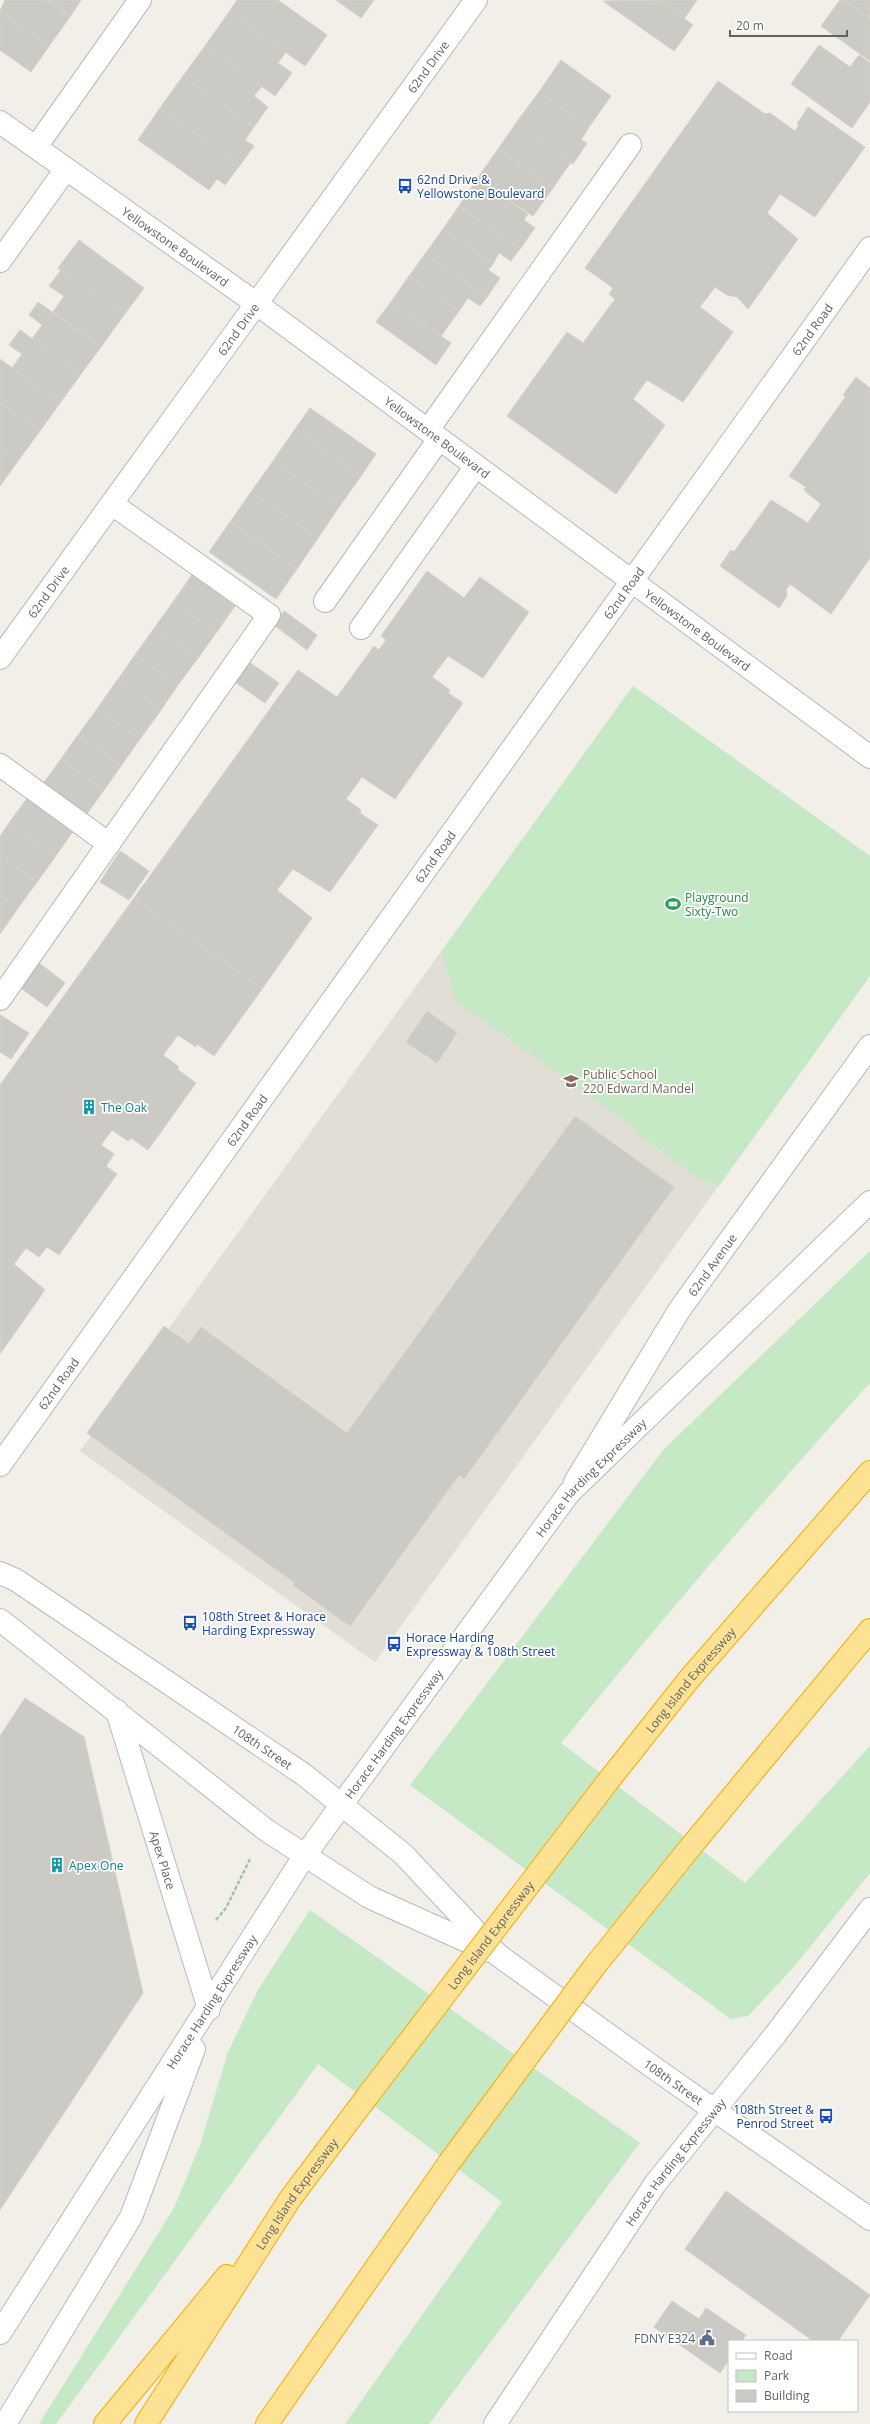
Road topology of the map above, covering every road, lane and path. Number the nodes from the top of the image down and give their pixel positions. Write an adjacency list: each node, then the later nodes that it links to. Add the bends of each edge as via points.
1 (140, 0): 5 (main road)
2 (476, 0): 9 (main road, 62nd Drive)
3 (0, 122): 5 (main road, Yellowstone Boulevard)
4 (630, 145): 10 (main road)
5 (36, 148): 6 (main road, Yellowstone Boulevard)
6 (66, 169): 8 (main road); 9 (main road, Yellowstone Boulevard)
7 (870, 248): 13 (main road, 62nd Road)
8 (0, 261)
9 (257, 304): 10 (main road, Yellowstone Boulevard); 12 (main road, 62nd Drive)
10 (434, 435): 11 (main road, Yellowstone Boulevard); 14 (main road)
11 (476, 466): 13 (main road, Yellowstone Boulevard); 15 (main road)
12 (112, 504): 16 (main road, 62nd Drive); 19 (main road, via 269,614)
13 (632, 581): 17 (main road, Yellowstone Boulevard); 23 (main road, 62nd Road)
14 (325, 602)
15 (362, 628)
16 (0, 658)
17 (870, 757)
18 (0, 765): 19 (main road)
19 (109, 844): 20 (main road)
20 (0, 999)
21 (870, 1046): 25 (main road, 62nd Avenue, via 680,1309)
22 (870, 1202): 25 (main road, Horace Harding Expressway)
23 (0, 1465)
24 (870, 1472): 38 (highway, Long Island Expressway, bridge, via 690,1678 609,1780)
25 (569, 1493): 30 (main road, Horace Harding Expressway)
26 (0, 1573): 30 (main road, 108th Street, via 16,1580 303,1774)
27 (0, 1620): 29 (main road, 108th Street)
28 (868, 1633): 44 (highway, bridge, via 594,1967 449,2163)
29 (117, 1711): 32 (main road, 108th Street, via 266,1830); 36 (main road, Apex Place)
30 (341, 1804): 32 (main road, Horace Harding Expressway); 35 (main road, 108th Street, via 403,1854)
31 (252, 1855): 34 (path, via 226,1908)
32 (305, 1855): 35 (main road, 108th Street, via 369,1897); 36 (main road, Horace Harding Expressway)
33 (870, 1909): 37 (main road, Horace Harding Expressway)
34 (214, 1921)
35 (498, 1955): 37 (main road, 108th Street)
36 (208, 2009): 40 (main road, Horace Harding Expressway); 41 (main road, via 131,2217)
37 (715, 2110): 39 (main road, 108th Street); 45 (main road, Horace Harding Expressway, via 655,2184)
38 (290, 2199): 42 (highway); 43 (highway, Long Island Expressway)
39 (870, 2219)
40 (0, 2333)
41 (5, 2424)
42 (105, 2424)
43 (146, 2424)
44 (267, 2424)
45 (495, 2424)

